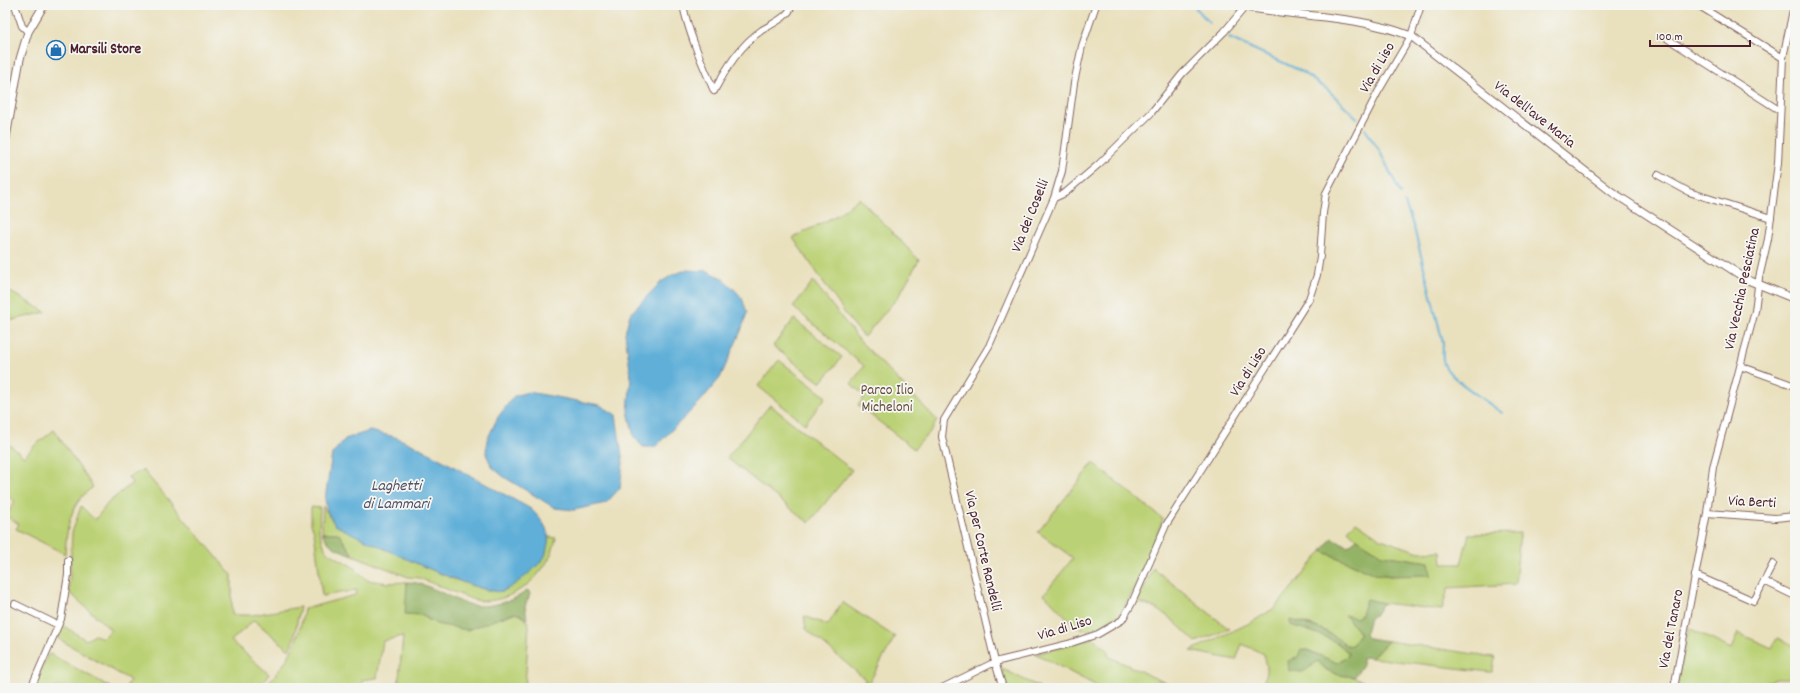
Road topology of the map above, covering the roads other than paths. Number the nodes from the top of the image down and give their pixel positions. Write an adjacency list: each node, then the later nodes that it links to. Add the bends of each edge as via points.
1 (15, 5): 11 (street, via 22,26)
2 (44, 5): 11 (street)
3 (683, 5): 4 (street, via 685,18 714,91 729,64 756,34 788,14)
4 (792, 5)
5 (1096, 5): 18 (street, Via dei Coselli, via 1082,46 1074,83 1062,171)
6 (1237, 5): 10 (street, Via dell'ave Maria)
7 (1421, 5): 12 (street, Via di Liso)
8 (1698, 5): 14 (street)
9 (1794, 5): 14 (street, Via Vecchia Pesciatina)
10 (1245, 7): 12 (street, Via dell'ave Maria, via 1351,20 1378,25); 18 (street, via 1182,74 1152,113 1094,169 1065,194)
11 (28, 32): 16 (street, via 20,60)
12 (1411, 36): 20 (street, Via dell'ave Maria, via 1612,192); 34 (street, Via di Liso, via 1378,92 1326,193 1317,276 1309,299 1166,525 1122,620 1098,634 1068,644)
13 (1668, 39): 15 (street)
14 (1783, 58): 15 (street, Via Vecchia Pesciatina)
15 (1779, 110): 19 (street, Via Vecchia Pesciatina, via 1778,163)
16 (5, 143)
17 (1658, 175): 19 (street, via 1689,192)
18 (1054, 198): 24 (street, Via dei Coselli, via 989,346)
19 (1771, 218): 20 (street, Via Vecchia Pesciatina)
20 (1758, 285): 21 (street, Via dell'ave Maria); 22 (street, Via Vecchia Pesciatina, via 1755,311)
21 (1795, 299)
22 (1740, 366): 23 (street); 25 (street, Via Vecchia Pesciatina, via 1713,467)
23 (1795, 386)
24 (944, 420): 34 (street, Via per Corte Randelli, via 942,437)
25 (1707, 513): 26 (street, Via Berti, via 1775,518); 29 (street, Via Vecchia Pesciatina)
26 (1795, 516)
27 (68, 560): 33 (street, via 68,575)
28 (1773, 564): 30 (street)
29 (1696, 575): 30 (street, via 1754,601); 38 (street, Via del Tanaro)
30 (1764, 581): 31 (street)
31 (1795, 596)
32 (15, 604): 33 (street)
33 (58, 625): 35 (street)
34 (995, 662): 36 (street, Via di Liso); 37 (street, Via per Corte Randelli)
35 (31, 688)
36 (942, 688)
37 (1003, 688)
38 (1674, 688)

